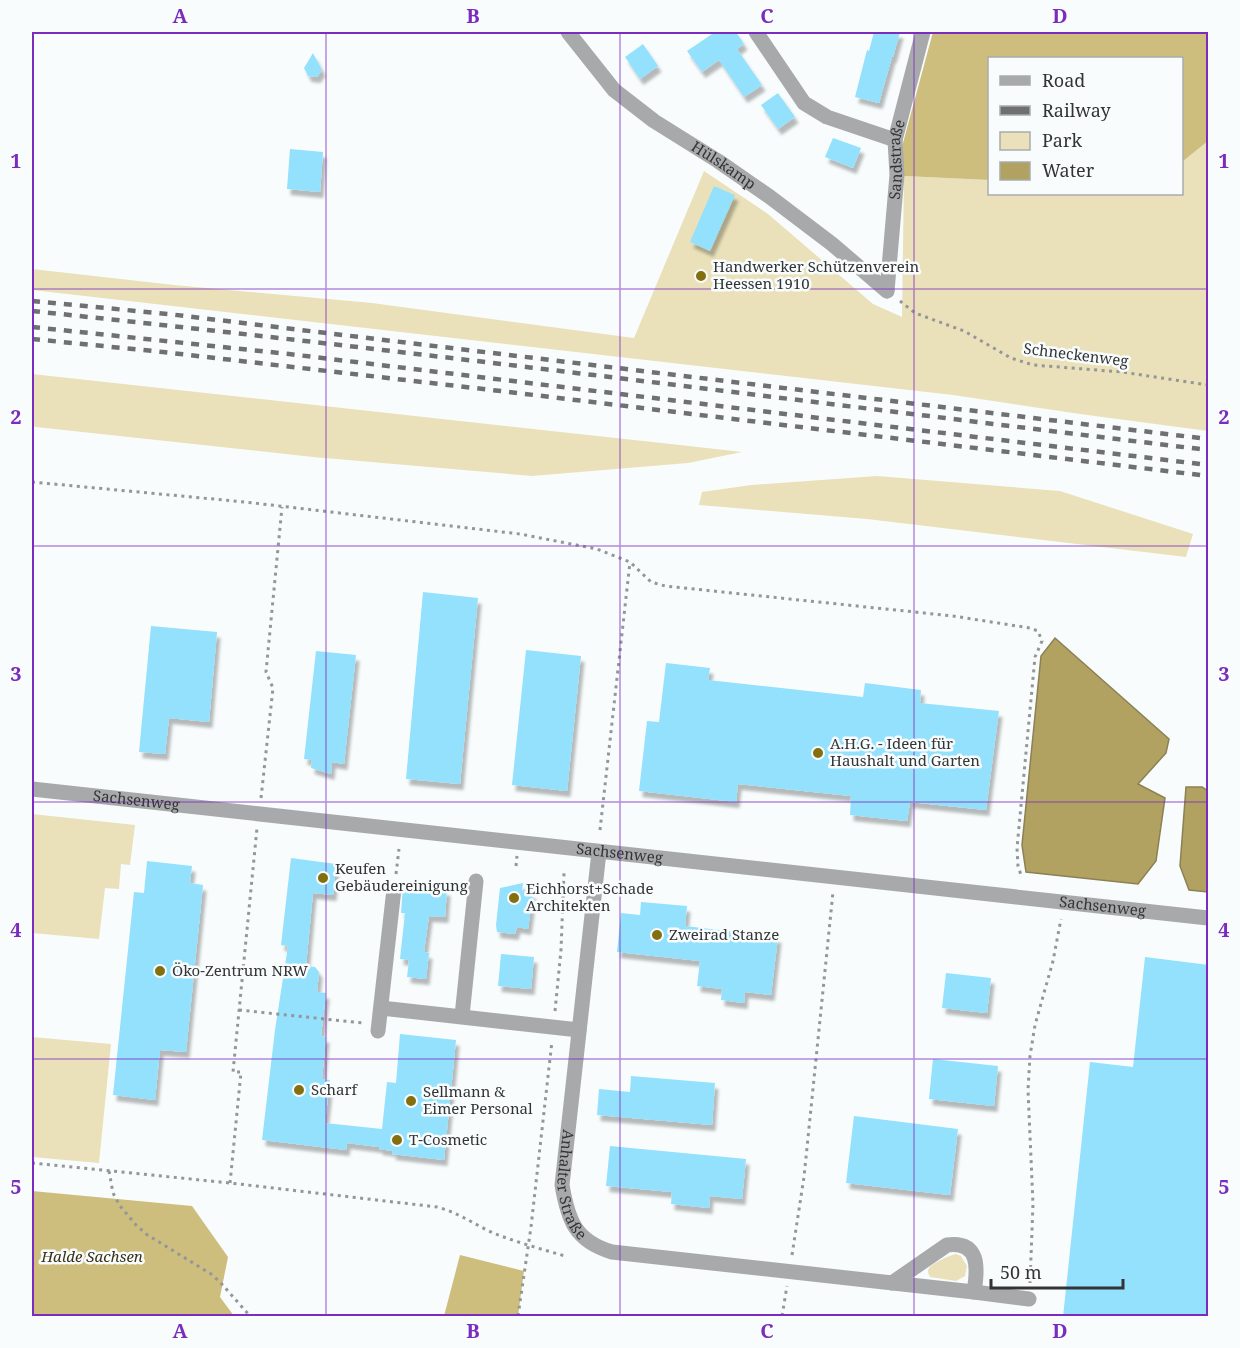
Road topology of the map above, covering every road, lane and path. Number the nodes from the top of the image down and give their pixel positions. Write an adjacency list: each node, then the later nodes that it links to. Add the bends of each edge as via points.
1 (568, 32): 5 (street, Hülskamp, via 614,90 770,197)
2 (756, 32): 4 (street, via 804,104 827,117)
3 (923, 32): 4 (street, Sandstraße)
4 (895, 140): 5 (street, Sandstraße, via 897,175)
5 (886, 291): 6 (path, Schneckenweg, via 915,313 964,331 1011,358 1033,365 1122,372)
6 (1209, 385)
7 (32, 482): 8 (path)
8 (282, 507): 9 (path, via 520,534 597,549); 11 (path, via 266,672 273,688)
9 (630, 562): 12 (path); 17 (path, via 651,582 665,586 953,616 1038,631 1042,641 1035,657 1017,848)
10 (32, 789): 11 (street, Sachsenweg)
11 (259, 815): 14 (street, Sachsenweg); 23 (path)
12 (600, 830)
13 (399, 849): 19 (path)
14 (599, 852): 16 (street, Sachsenweg); 27 (street, Anhalter Straße)
15 (564, 873): 25 (path)
16 (834, 878): 20 (street, Sachsenweg); 33 (path, via 804,1177)
17 (1022, 878)
18 (476, 881): 24 (street)
19 (394, 889): 22 (street)
20 (1063, 902): 21 (street, Sachsenweg); 36 (path, via 1030,1056 1033,1204)
21 (1209, 918)
22 (381, 1008): 24 (street); 26 (street)
23 (239, 1010): 26 (path); 30 (path, via 233,1072 241,1072)
24 (462, 1016): 25 (street)
25 (553, 1027): 27 (street); 31 (path)
26 (378, 1028)
27 (579, 1030): 33 (street, Anhalter Straße, via 562,1185 568,1212 578,1232 599,1248 612,1252)
28 (32, 1163): 29 (path)
29 (109, 1171): 30 (path); 37 (path, via 113,1193 136,1225 211,1274)
30 (230, 1183): 31 (path, via 437,1207)
31 (528, 1245): 32 (path); 38 (path)
32 (565, 1256)
33 (789, 1272): 34 (street, Anhalter Straße); 39 (path)
34 (892, 1283): 35 (street, Anhalter Straße); 35 (street, via 947,1245 957,1244 965,1246 977,1264)
35 (974, 1292): 36 (street, Anhalter Straße)
36 (1029, 1299)
37 (250, 1317)
38 (518, 1317)
39 (782, 1317)

